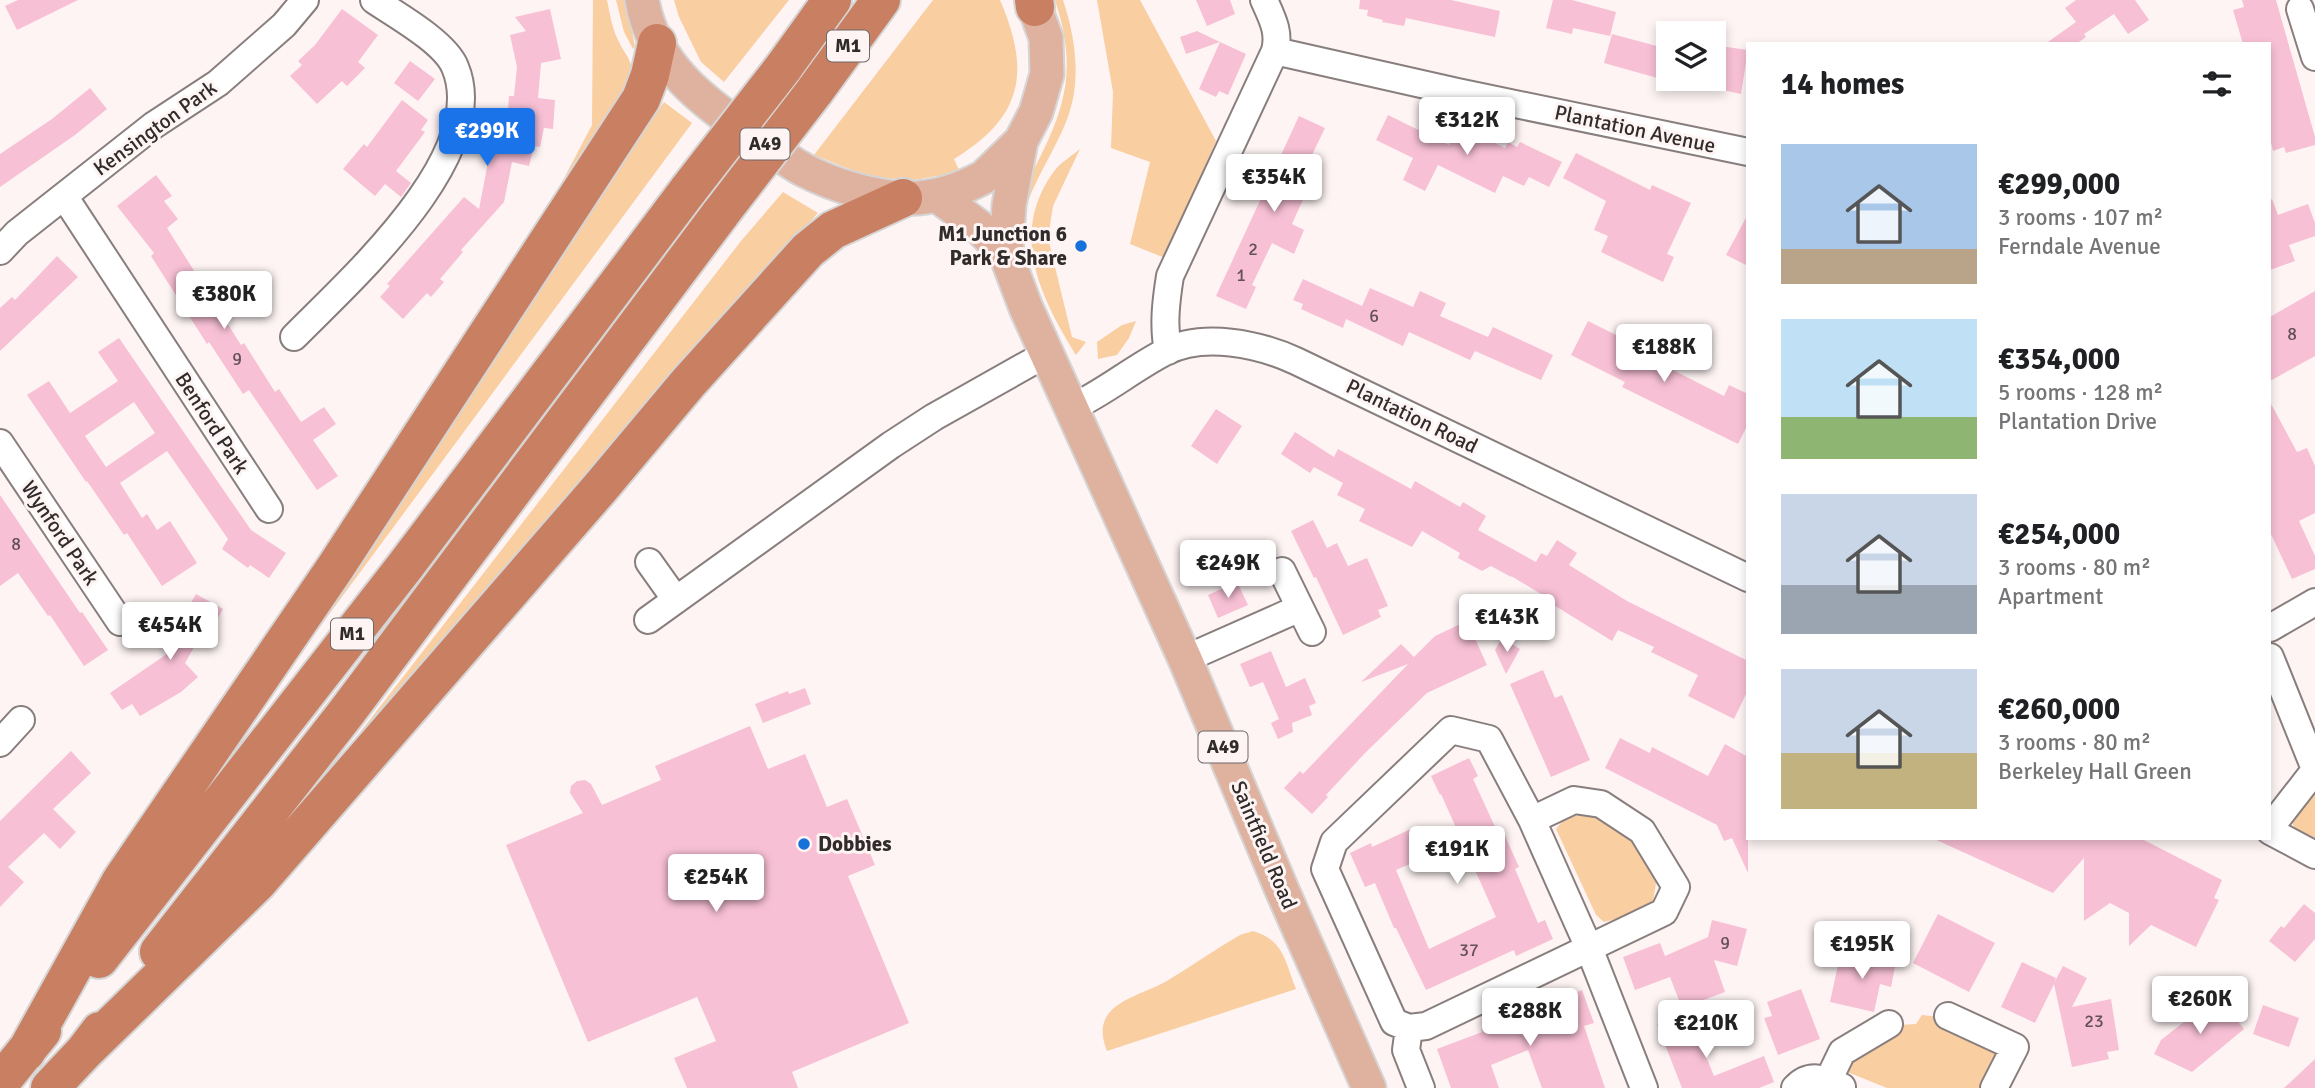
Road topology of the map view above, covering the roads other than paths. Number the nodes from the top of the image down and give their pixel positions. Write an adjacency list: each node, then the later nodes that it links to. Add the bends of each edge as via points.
1 (305, 0): 14 (street, Kensington Park, via 284,25 218,83 154,125)
2 (373, 0): 18 (street, via 434,41 454,65 461,90 459,120 443,162 418,203 381,249)
3 (642, 0): 9 (main road, A49)
4 (832, 0): 48 (highway, M1, bridge, via 406,565)
5 (881, 0): 47 (highway, M1, bridge, via 346,713)
6 (1264, 0): 10 (street, via 1276,30)
7 (1034, 2): 12 (main road, A49, via 1046,38 1047,74)
8 (2300, 9): 11 (street)
9 (657, 43): 15 (main road, A49, via 670,66 712,108 803,170 869,194); 48 (highway, via 641,99 335,568 121,881)
10 (1275, 51): 13 (street, Plantation Avenue); 19 (street, via 1170,276)
11 (2315, 57)
12 (1021, 141): 15 (main road, A49, via 984,177); 17 (main road, Saintfield Road / A49, via 1009,205)
13 (1746, 152)
14 (64, 196): 16 (street, Kensington Park); 23 (street, Benford Park)
15 (920, 197): 17 (main road, Saintfield Road / A49, via 978,226); 47 (highway, via 833,230 808,250 257,883)
16 (0, 251)
17 (1006, 255): 20 (main road, Saintfield Road / A49)
18 (294, 337)
19 (1168, 351): 21 (street, Plantation Road); 26 (street, Plantation Road, via 1214,343 1276,352)
20 (1046, 354): 21 (main road, Saintfield Road / A49); 27 (street, via 923,424)
21 (1071, 408): 34 (main road, Saintfield Road / A49)
22 (0, 443): 31 (street, Wynford Park)
23 (269, 509)
24 (649, 562): 27 (street)
25 (1282, 571): 29 (street)
26 (1746, 577)
27 (676, 600): 30 (street)
28 (2315, 602): 32 (street)
29 (1300, 608): 33 (street); 34 (street)
30 (648, 620)
31 (120, 622)
32 (2271, 627)
33 (1312, 632)
34 (1185, 659): 51 (main road, Saintfield Road / A49)
35 (2271, 659): 38 (street)
36 (21, 720): 37 (street)
37 (0, 743)
38 (2315, 769): 40 (street)
39 (1532, 820): 43 (street); 43 (street, via 1574,800 1601,804 1642,831 1676,887 1664,912); 46 (street, via 1489,739 1451,730 1334,842 1325,869 1394,1022)
40 (2271, 828)
41 (2271, 830): 42 (street)
42 (2315, 855)
43 (1589, 948): 46 (street, via 1426,1026); 53 (street)
44 (1948, 1016): 55 (street, via 2015,1047)
45 (1889, 1024): 49 (street, via 1842,1052)
46 (1409, 1028): 52 (street, via 1406,1051)
47 (84, 1052): 50 (highway, M1)
48 (11, 1070)
49 (1836, 1085): 54 (street, via 1810,1078)
50 (50, 1087)
51 (1369, 1088)
52 (1421, 1088)
53 (1644, 1088)
54 (1795, 1088)
55 (1994, 1088)

